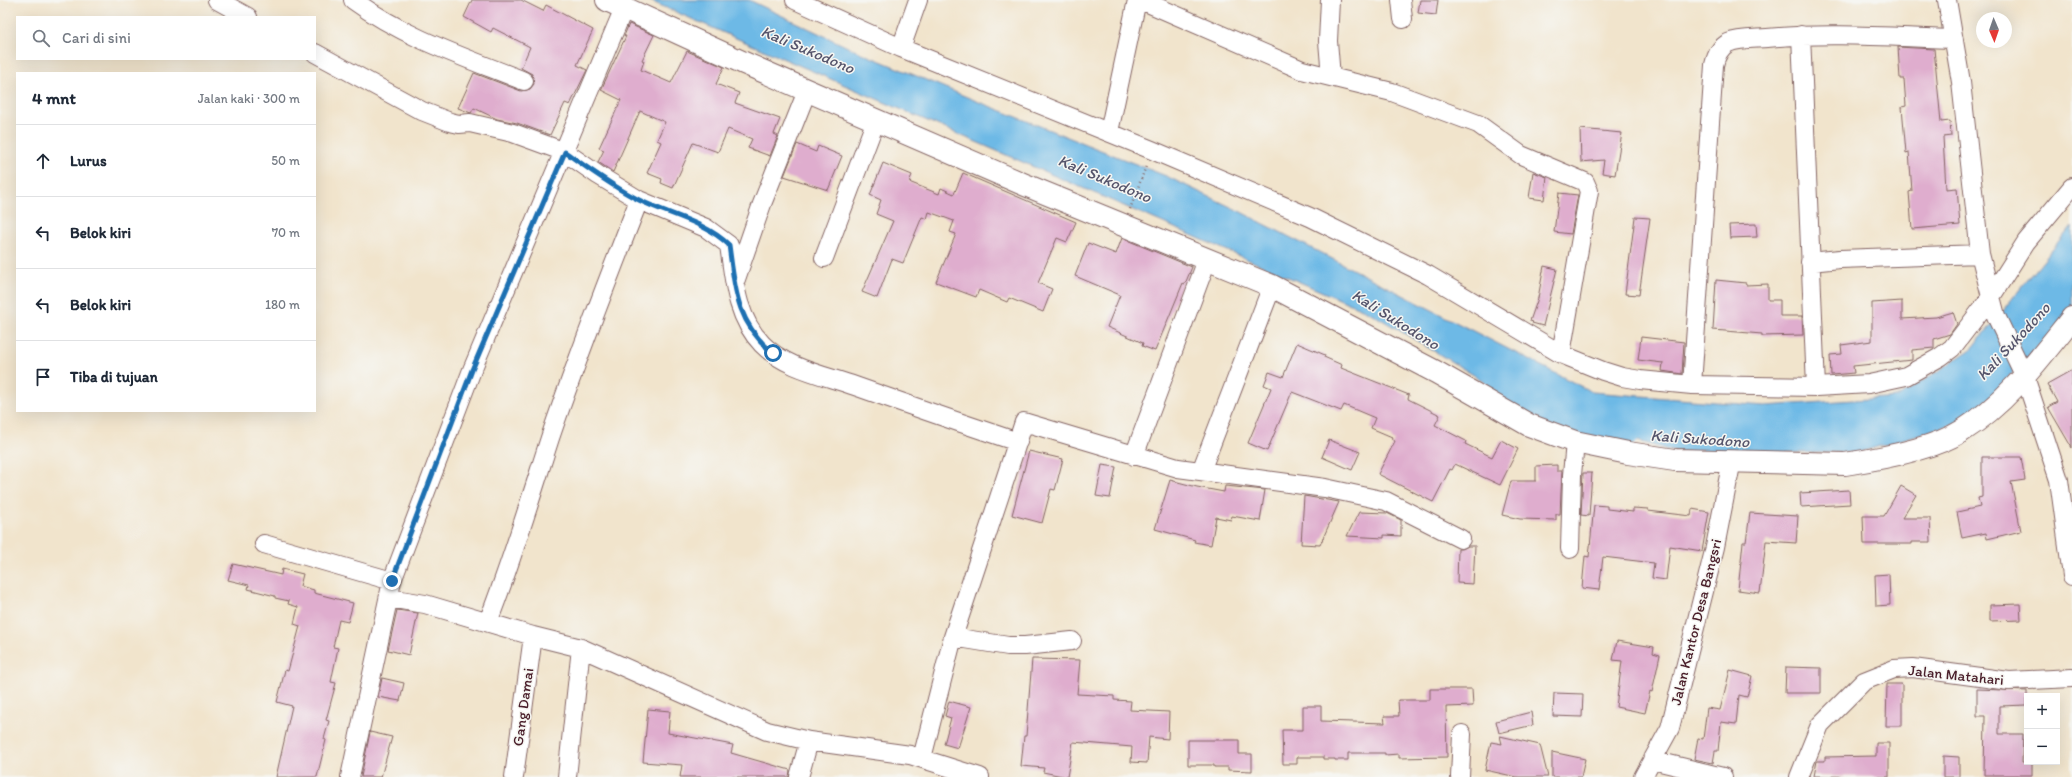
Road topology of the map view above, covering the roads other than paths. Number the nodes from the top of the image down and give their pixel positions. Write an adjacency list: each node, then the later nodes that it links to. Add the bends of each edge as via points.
1 (217, 0): 10 (street)
2 (353, 0): 17 (street, via 410,36)
3 (795, 0): 14 (street)
4 (918, 0): 14 (street)
5 (1139, 0): 16 (street, via 1302,70); 20 (street)
6 (1330, 0): 16 (street, via 1328,41)
7 (1401, 0): 11 (street)
8 (1947, 0): 13 (street)
9 (616, 4): 18 (main road); 21 (street)
10 (246, 16)
11 (1403, 19)
12 (1801, 35): 13 (street); 27 (street); 34 (street, via 1730,42 1722,47 1716,56)
13 (1954, 39): 24 (street)
14 (900, 48): 20 (street)
15 (316, 54): 21 (street, via 422,111 450,122 470,123 513,133)
16 (1331, 77): 32 (street, via 1392,92 1478,124 1521,155 1585,182 1588,191)
17 (524, 81)
18 (807, 90): 19 (main road); 28 (street, via 762,204)
19 (876, 120): 25 (street); 26 (main road)
20 (1109, 132): 32 (street, via 1370,245 1428,275)
21 (565, 152): 23 (street, via 598,176); 46 (street, via 472,370)
22 (2072, 187): 30 (street, via 2026,242)
23 (639, 200): 28 (street, via 706,228 721,237 729,245); 47 (street, via 593,319 551,438 512,561)
24 (1980, 254): 27 (street); 30 (street)
25 (824, 258)
26 (1207, 260): 29 (main road); 38 (street)
27 (1810, 262): 35 (street)
28 (734, 285): 36 (street, via 738,303 755,334 773,353 787,361)
29 (1272, 286): 37 (main road, via 1436,372 1529,426); 40 (street)
30 (1991, 297): 33 (street, via 1996,316); 35 (street, via 1952,348 1922,368 1892,380)
31 (2072, 318): 33 (main road)
32 (1561, 354): 34 (street, via 1622,377)
33 (2023, 375): 39 (main road, via 1961,432 1906,452 1845,464); 41 (street)
34 (1692, 385): 35 (street)
35 (1816, 387)
36 (1018, 442): 38 (street, via 1024,422); 49 (street)
37 (1575, 442): 39 (main road, via 1675,460); 44 (street)
38 (1134, 456): 40 (street, via 1178,468)
39 (1732, 460): 56 (street, Jalan Kantor Desa Bangsri, via 1715,547 1670,728)
40 (1201, 471): 42 (street, via 1325,488 1386,501)
41 (2066, 480): 45 (street)
42 (1461, 539)
43 (264, 544): 46 (street)
44 (1570, 548)
45 (2072, 576)
46 (390, 589): 47 (street, via 425,604); 57 (street)
47 (488, 622): 48 (street)
48 (533, 636): 51 (street); 58 (street, Gang Damai)
49 (953, 637): 50 (street, via 1008,646); 55 (street)
50 (1072, 641)
51 (581, 648): 54 (street, via 767,731); 59 (street)
52 (2072, 678): 65 (street, Jalan Matahari, via 2009,681 1913,668 1894,669 1864,681 1820,724)
53 (1462, 734): 62 (street)
54 (809, 741): 55 (street); 60 (street)
55 (922, 758): 61 (street)
56 (1652, 760): 63 (street, Jalan Kantor Desa Bangsri); 64 (street)
57 (350, 777)
58 (514, 777)
59 (567, 777)
60 (799, 777)
61 (980, 777)
62 (1460, 777)
63 (1643, 777)
64 (1723, 777)
65 (1799, 777)

